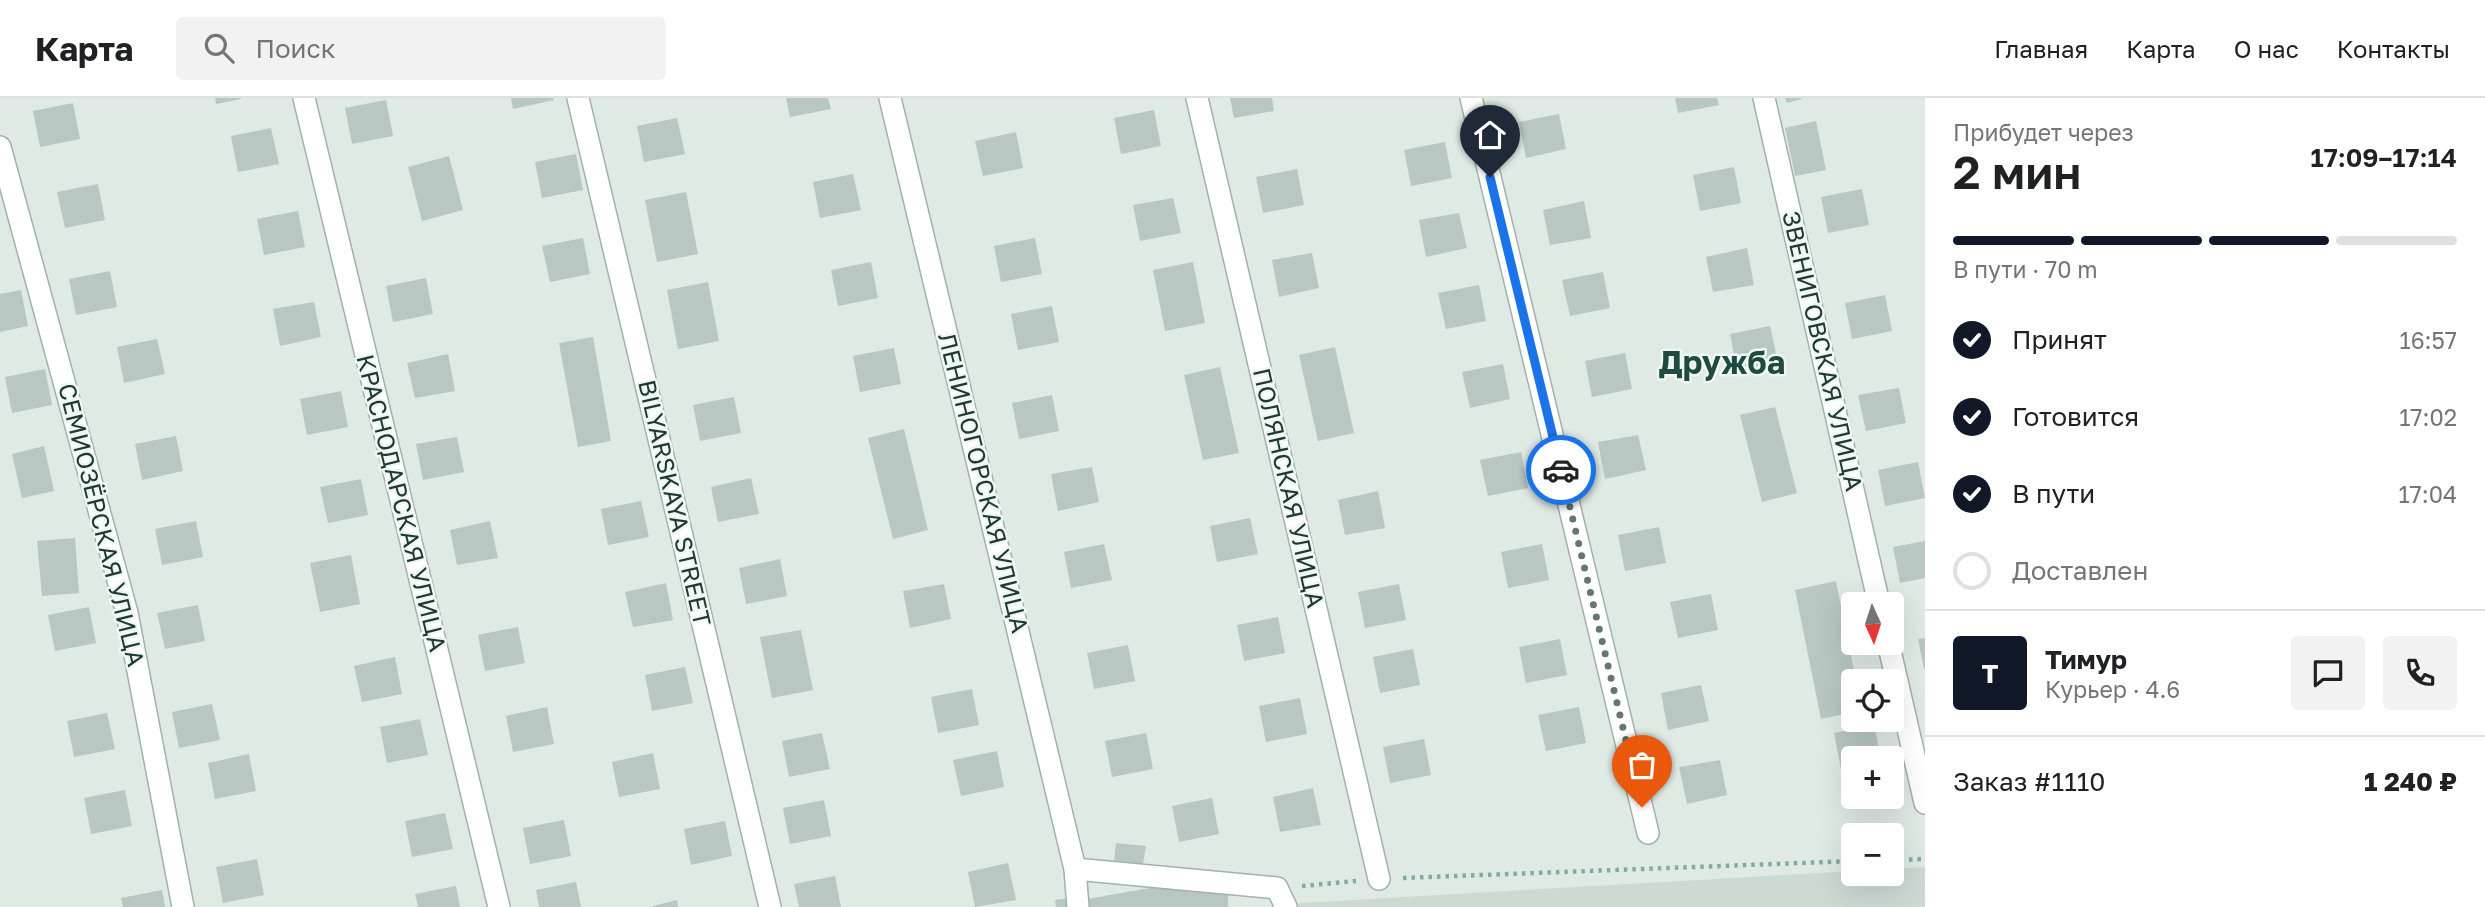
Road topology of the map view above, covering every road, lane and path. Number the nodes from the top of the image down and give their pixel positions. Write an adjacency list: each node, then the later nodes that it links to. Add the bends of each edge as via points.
1 (303, 98): 20 (street, КРАСНОДАРСКАЯ УЛИЦА)
2 (578, 98): 21 (street, BILYARSKAYA STREET)
3 (890, 98): 15 (street, ЛЕНИНОГОРСКАЯ УЛИЦА)
4 (1197, 98): 16 (street, ПОЛЯНСКАЯ УЛИЦА)
5 (1471, 98): 11 (street)
6 (1764, 98): 8 (street, ЗВЕНИГОВСКАЯ УЛИЦА)
7 (0, 147): 19 (street, СЕМИОЗЁРСКАЯ УЛИЦА, via 127,612)
8 (1877, 592)
9 (1891, 655): 10 (street)
10 (1925, 803)
11 (1648, 833)
12 (1925, 859): 13 (path)
13 (1904, 860)
14 (1841, 861): 16 (path)
15 (1076, 869): 17 (street); 22 (street, ЛЕНИНОГОРСКАЯ УЛИЦА)
16 (1379, 879): 18 (path)
17 (1251, 885): 18 (street); 23 (street)
18 (1281, 897)
19 (183, 907)
20 (499, 907)
21 (770, 907)
22 (1078, 907)
23 (1253, 907)

